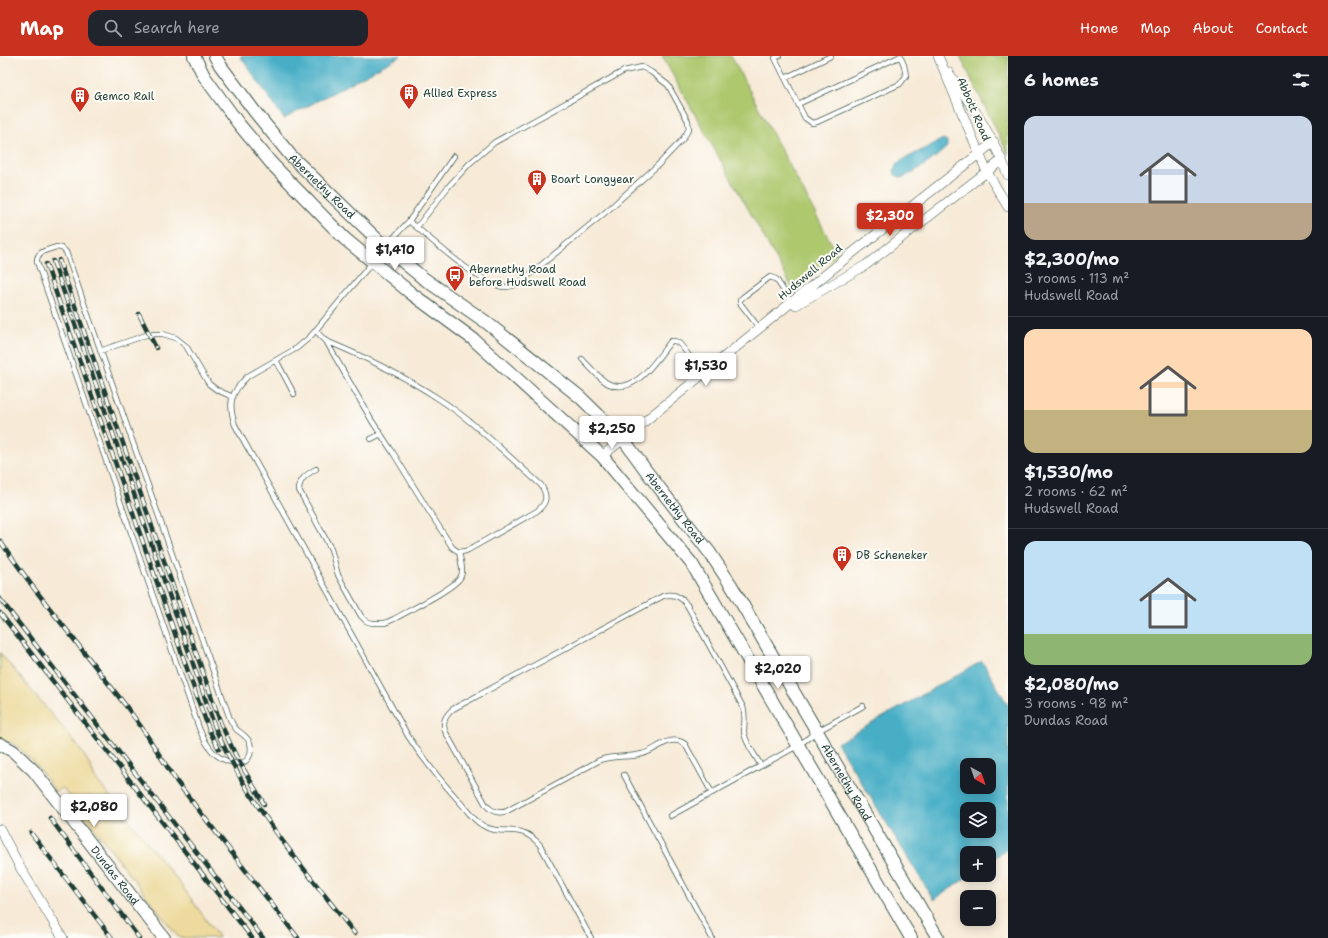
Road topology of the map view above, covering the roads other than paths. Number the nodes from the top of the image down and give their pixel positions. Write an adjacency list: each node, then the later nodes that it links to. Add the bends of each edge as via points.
1 (194, 56): 7 (main road, Abernethy Road)
2 (779, 56): 8 (lane, via 775,58)
3 (831, 56): 8 (lane)
4 (900, 56): 9 (lane); 9 (lane, via 906,76 900,84 812,123 805,118)
5 (940, 59): 10 (street, Abbott Road); 11 (street, Abbott Road)
6 (218, 60): 7 (main road); 19 (main road, Abernethy Road, via 255,112 291,156)
7 (204, 76): 20 (main road, Abernethy Road, via 272,164 345,239)
8 (785, 78): 9 (lane)
9 (798, 104)
10 (994, 142): 11 (street, Hudswell Road); 13 (street, Abbott Road)
11 (980, 154): 14 (street, Abbott Road); 21 (street, Hudswell Road)
12 (454, 156): 17 (lane)
13 (1002, 160): 14 (street, Hudswell Road); 15 (street, Abbott Road)
14 (987, 172): 16 (street, Abbott Road); 22 (street, Hudswell Road, via 866,265)
15 (1008, 174)
16 (1008, 207)
17 (409, 221): 18 (lane); 19 (lane)
18 (417, 227): 18 (lane, via 470,163 495,142 624,71 642,67 668,85 688,121 689,129 682,140 660,164 518,284 505,287 485,281)
19 (385, 247): 20 (lane); 34 (main road, Abernethy Road, via 423,278 486,322 580,398)
20 (373, 263): 24 (lane); 35 (main road, Abernethy Road, via 473,339)
21 (792, 303): 22 (street, Hudswell Road); 23 (lane, via 776,279 770,277 743,296 740,303)
22 (774, 318): 23 (street, Hudswell Road)
23 (760, 329): 29 (street, Hudswell Road)
24 (316, 331): 25 (lane); 28 (lane, via 304,343)
25 (326, 341): 32 (lane); 37 (lane, via 372,361 440,399 482,433 545,491 546,502 537,511 468,550)
26 (100, 351): 26 (lane, via 66,252 56,247 39,254 37,262 198,728 213,752 225,760 240,764 247,760 250,754 249,741 236,730 230,720); 31 (lane, via 149,334 163,334 176,338 186,346 209,384)
27 (582, 359): 29 (lane, via 608,383 628,386 647,372 672,341 675,341)
28 (276, 360): 30 (lane); 31 (lane, via 248,376)
29 (704, 375): 34 (street, Hudswell Road)
30 (294, 394)
31 (233, 397): 49 (lane, via 231,403 235,425 418,751 482,825 491,829 527,833 536,840)
32 (381, 434): 33 (lane); 37 (lane, via 452,547)
33 (371, 439)
34 (624, 440): 35 (street, Hudswell Road); 39 (main road, Abernethy Road, via 710,553)
35 (602, 456): 41 (main road, Abernethy Road, via 692,564)
36 (316, 469): 37 (lane, via 305,476 298,490 331,549 338,575 366,620 378,624 390,621 453,585 462,576)
37 (459, 552)
38 (864, 706): 39 (lane)
39 (816, 732): 41 (lane); 52 (main road, Abernethy Road)
40 (0, 744): 48 (main road, Dundas Road, via 13,751 34,770)
41 (799, 745): 42 (lane); 51 (main road, Abernethy Road)
42 (761, 766): 44 (lane); 44 (lane, via 744,732 743,707 687,605 680,597 674,595 662,596 453,709 444,722 445,731 463,764 486,805 493,811 503,812 600,760 644,754 673,740 685,744)
43 (624, 775): 50 (lane)
44 (712, 793): 45 (lane)
45 (670, 816)
46 (0, 829): 47 (street)
47 (63, 938)
48 (164, 938)
49 (591, 938)
50 (712, 938)
51 (912, 938)
52 (938, 938)

